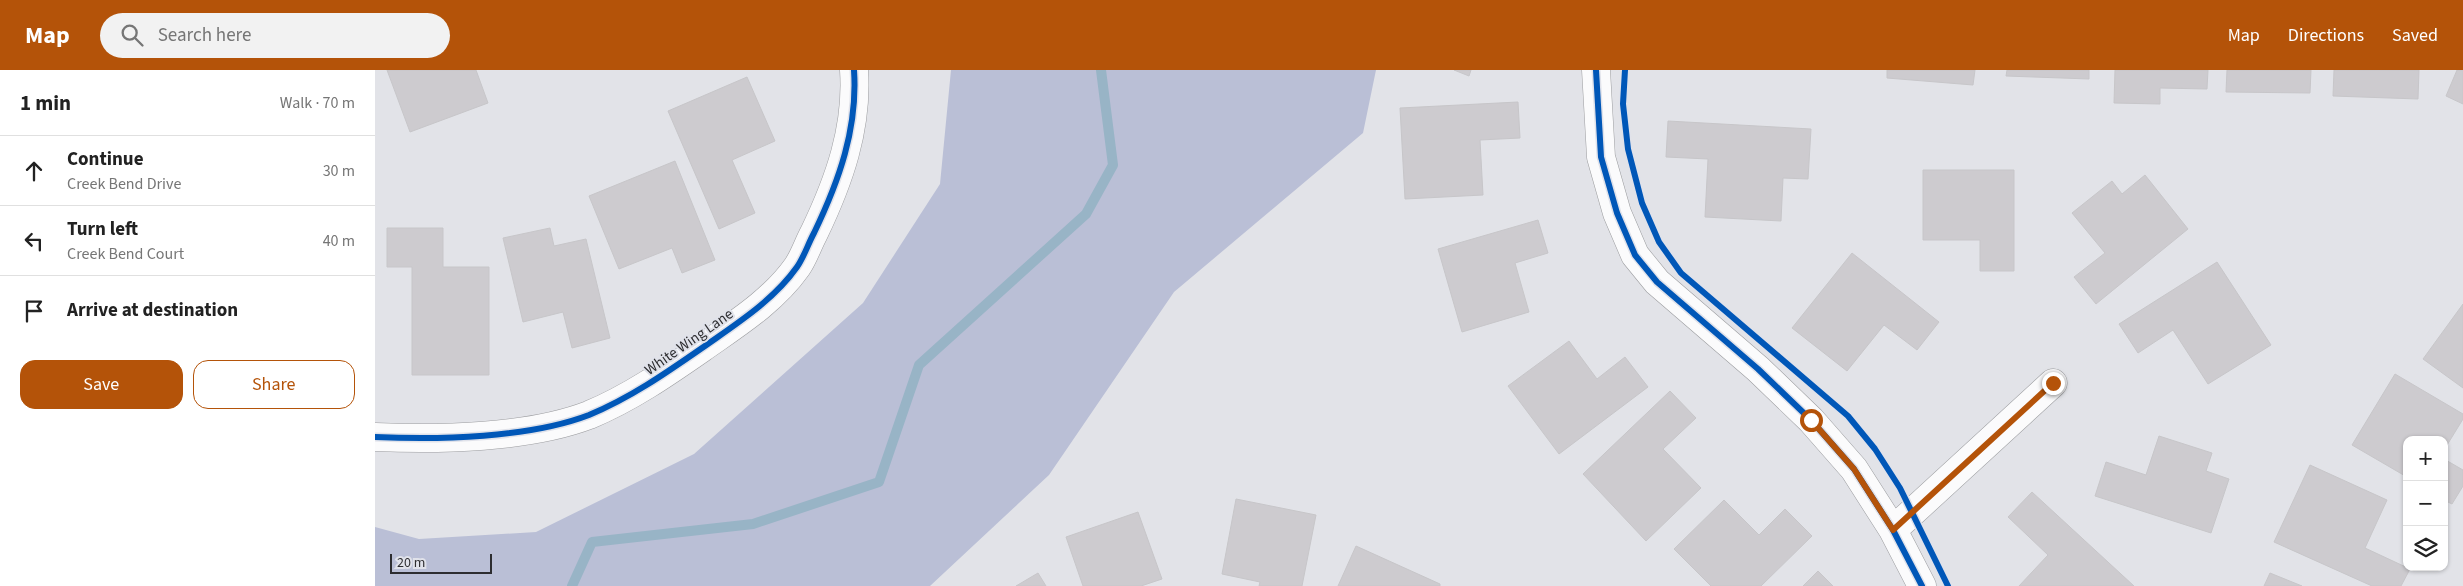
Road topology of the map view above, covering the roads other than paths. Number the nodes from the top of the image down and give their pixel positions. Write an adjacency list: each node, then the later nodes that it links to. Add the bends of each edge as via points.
1 (854, 70): 4 (street, White Wing Lane, via 855,90 848,149 825,210 797,267 757,310 641,390 588,415 543,428 475,436)
2 (1596, 70): 5 (street, via 1601,157 1617,213 1635,256 1657,282 1758,368 1811,420 1854,469)
3 (2053, 383): 5 (street)
4 (375, 437)
5 (1893, 530): 6 (street)
6 (1922, 586)

